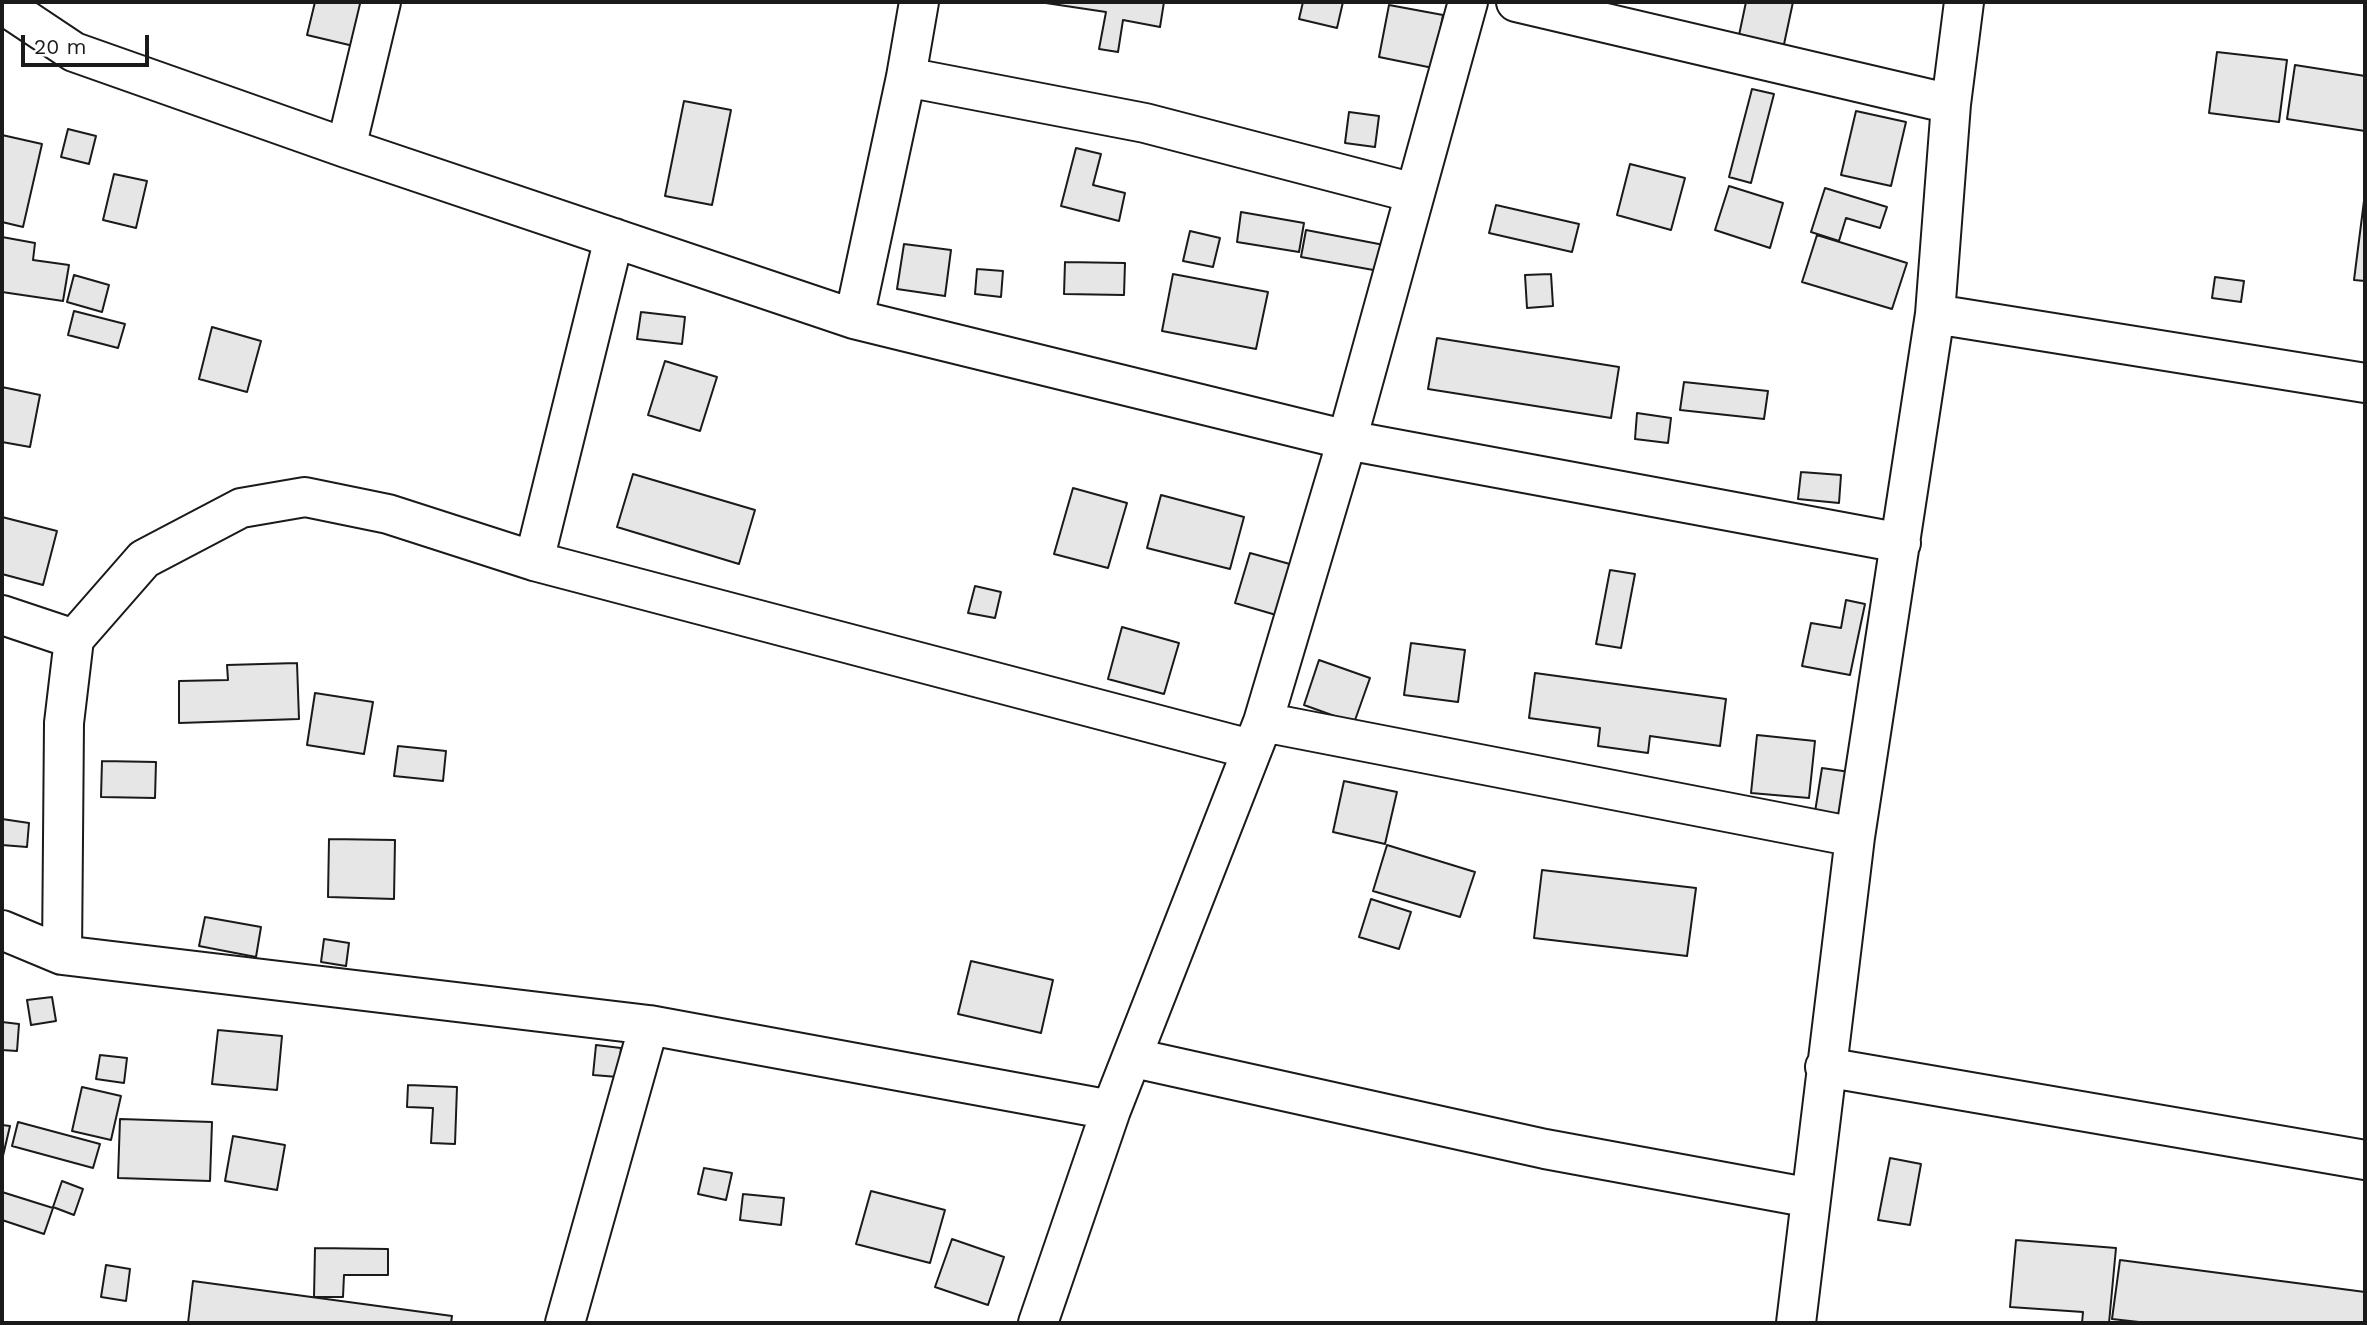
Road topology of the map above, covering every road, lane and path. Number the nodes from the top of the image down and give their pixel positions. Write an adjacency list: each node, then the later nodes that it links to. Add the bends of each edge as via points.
1 (381, 2): 9 (street)
2 (919, 2): 7 (street)
3 (1468, 2): 10 (street)
4 (1516, 2): 8 (street)
5 (1964, 2): 8 (street)
6 (2, 4): 9 (street, via 74,52)
7 (906, 77): 10 (street, via 1145,123); 13 (street)
8 (1951, 104): 12 (street)
9 (346, 148): 11 (street)
10 (1414, 193): 15 (street)
11 (614, 238): 13 (street); 17 (street)
12 (1935, 314): 14 (street); 16 (street)
13 (854, 319): 15 (street)
14 (2365, 383)
15 (1347, 440): 16 (street); 20 (street)
16 (1901, 543): 21 (street)
17 (534, 561): 19 (street, via 388,514 305,497 241,508 144,559); 20 (street)
18 (2, 615): 19 (street)
19 (74, 639): 23 (street, via 64,723)
20 (1256, 736): 21 (street); 25 (street)
21 (1855, 837): 26 (street)
22 (2, 930): 23 (street)
23 (62, 955): 24 (street)
24 (649, 1025): 27 (street); 30 (street)
25 (1134, 1058): 27 (street); 29 (street, via 1545,1149)
26 (1825, 1067): 28 (street); 29 (street)
27 (1111, 1110): 31 (street)
28 (2365, 1160)
29 (1811, 1198): 32 (street)
30 (565, 1323)
31 (1038, 1323)
32 (1796, 1323)

